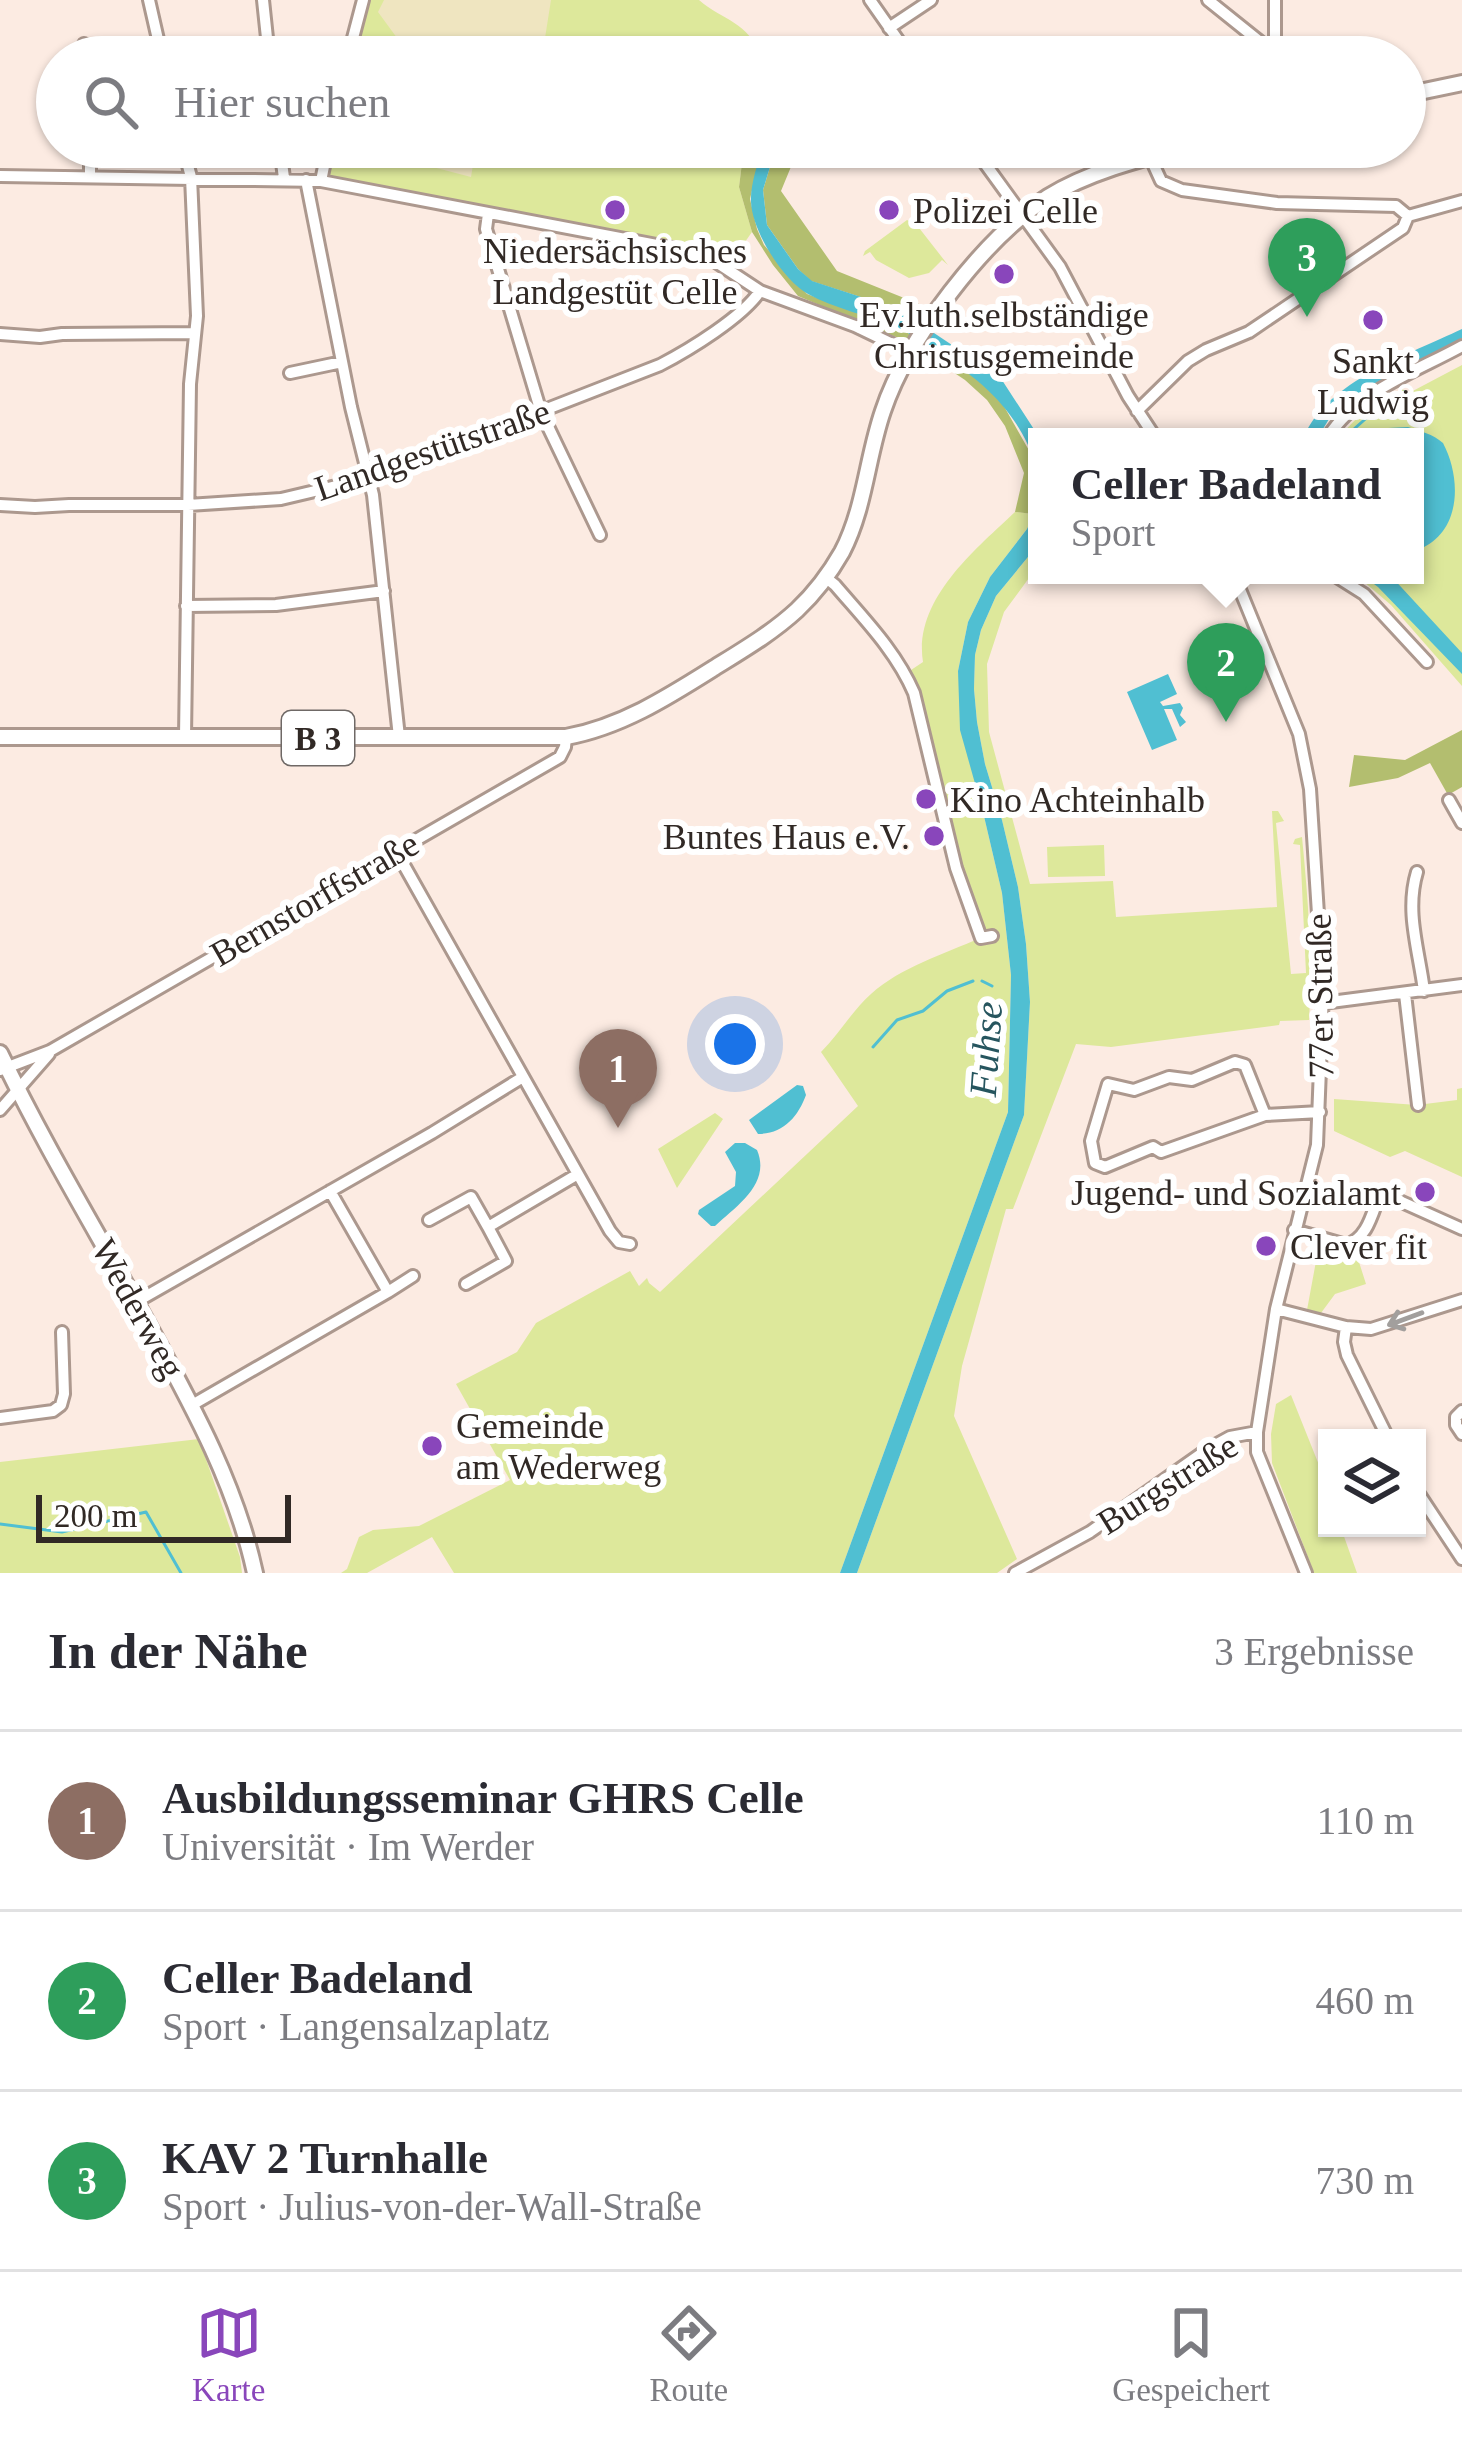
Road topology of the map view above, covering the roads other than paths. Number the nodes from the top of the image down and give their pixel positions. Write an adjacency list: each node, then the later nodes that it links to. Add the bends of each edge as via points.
1 (149, 0): 9 (street)
2 (263, 0): 10 (street)
3 (363, 0): 11 (street)
4 (870, 0): 8 (street)
5 (931, 0): 8 (street)
6 (1208, 0): 13 (street)
7 (1275, 0): 14 (street)
8 (889, 28): 12 (street)
9 (157, 36)
10 (267, 36)
11 (354, 36)
12 (895, 36)
13 (1253, 36)
14 (1275, 36)
15 (1462, 83): 16 (main road)
16 (1426, 91)
17 (90, 168): 25 (street)
18 (188, 168): 26 (street)
19 (283, 168): 27 (street)
20 (324, 168): 29 (street)
21 (988, 168): 32 (street)
22 (1121, 168): 32 (main road)
23 (1155, 168): 33 (street, via 1160,181 1182,190 1396,206)
24 (0, 176): 25 (street)
25 (90, 176): 26 (street)
26 (190, 177): 27 (street); 35 (street)
27 (284, 178): 28 (street)
28 (306, 180): 29 (street); 39 (street)
29 (321, 181): 31 (street)
30 (1462, 201): 33 (street)
31 (488, 214): 34 (street, via 704,254); 42 (street)
32 (1022, 215): 38 (main road); 41 (street, via 1060,267)
33 (1408, 216): 41 (street, via 1403,228 1280,313 1189,361)
34 (760, 291): 38 (street); 42 (street, Landgestütstraße, via 680,355)
35 (195, 333): 36 (street); 47 (street)
36 (0, 334)
37 (1462, 346): 44 (street, via 1370,396)
38 (910, 349): 49 (main road, B 3, via 880,417 851,530)
39 (342, 362): 40 (street); 45 (street)
40 (290, 373)
41 (1137, 411): 43 (street)
42 (542, 412): 45 (street, Landgestütstraße); 48 (street)
43 (1149, 428)
44 (1334, 428)
45 (370, 478): 47 (street, Landgestütstraße, via 281,499); 52 (street)
46 (0, 505): 47 (street, Landgestütstraße)
47 (188, 505): 53 (street)
48 (600, 535)
49 (825, 577): 57 (main road, B 3, via 770,632 712,669 605,728); 63 (street, via 907,676 956,868 981,938)
50 (1240, 584): 67 (street, 77er Straße, via 1299,734 1310,789)
51 (1348, 584): 54 (street)
52 (384, 591): 53 (street); 58 (street)
53 (186, 606): 56 (street)
54 (1427, 662)
55 (0, 736): 56 (main road, B 3)
56 (185, 736): 58 (main road, B 3)
57 (566, 736): 58 (main road, B 3); 61 (street, Bernstorffstraße, via 560,757)
58 (399, 737)
59 (1449, 800): 60 (street)
60 (1462, 823)
61 (396, 851): 68 (street, Bernstorffstraße); 70 (street)
62 (1417, 872): 65 (street, via 1410,914)
63 (992, 936)
64 (1462, 986): 65 (street)
65 (1424, 991): 66 (street)
66 (1405, 994): 67 (street); 72 (street)
67 (1323, 1003): 74 (street, 77er Straße)
68 (50, 1052): 69 (street, Bernstorffstraße); 71 (street, Bernstorffstraße)
69 (2, 1064): 71 (main road, Wederweg)
70 (523, 1077): 76 (street); 77 (street)
71 (19, 1091): 73 (street, Bernstorffstraße); 87 (main road, Wederweg)
72 (1418, 1105)
73 (0, 1110)
74 (1320, 1112): 75 (street); 81 (street, 77er Straße)
75 (1265, 1115): 75 (street, via 1161,1152 1153,1147 1106,1167 1095,1163 1091,1141 1108,1084 1134,1090 1169,1077 1192,1080 1235,1062 1245,1065)
76 (578, 1174): 79 (street); 82 (street, via 610,1231)
77 (330, 1191): 85 (street); 87 (street)
78 (429, 1220): 79 (street, via 471,1197)
79 (488, 1227): 84 (street, via 506,1261)
80 (1462, 1229): 81 (street, via 1384,1194 1354,1243)
81 (1294, 1230): 88 (street, 77er Straße)
82 (630, 1244)
83 (413, 1276): 85 (street)
84 (466, 1284)
85 (388, 1292): 91 (street)
86 (1462, 1300): 89 (street, one-way to 89, via 1387,1326)
87 (136, 1302): 91 (main road, Wederweg)
88 (1276, 1310): 89 (street); 95 (street, 77er Straße)
89 (1346, 1327): 94 (street, via 1346,1355)
90 (62, 1332): 93 (street, via 61,1405)
91 (192, 1405): 99 (main road, Wederweg)
92 (1462, 1412): 96 (street)
93 (0, 1418)
94 (1383, 1429)
95 (1257, 1432): 100 (street, Burgstraße, via 1230,1436); 101 (street, via 1257,1452)
96 (1462, 1434)
97 (1426, 1505): 98 (street)
98 (1462, 1560): 102 (street)
99 (255, 1573)
100 (1015, 1573)
101 (1306, 1573)
102 (1451, 1573)

